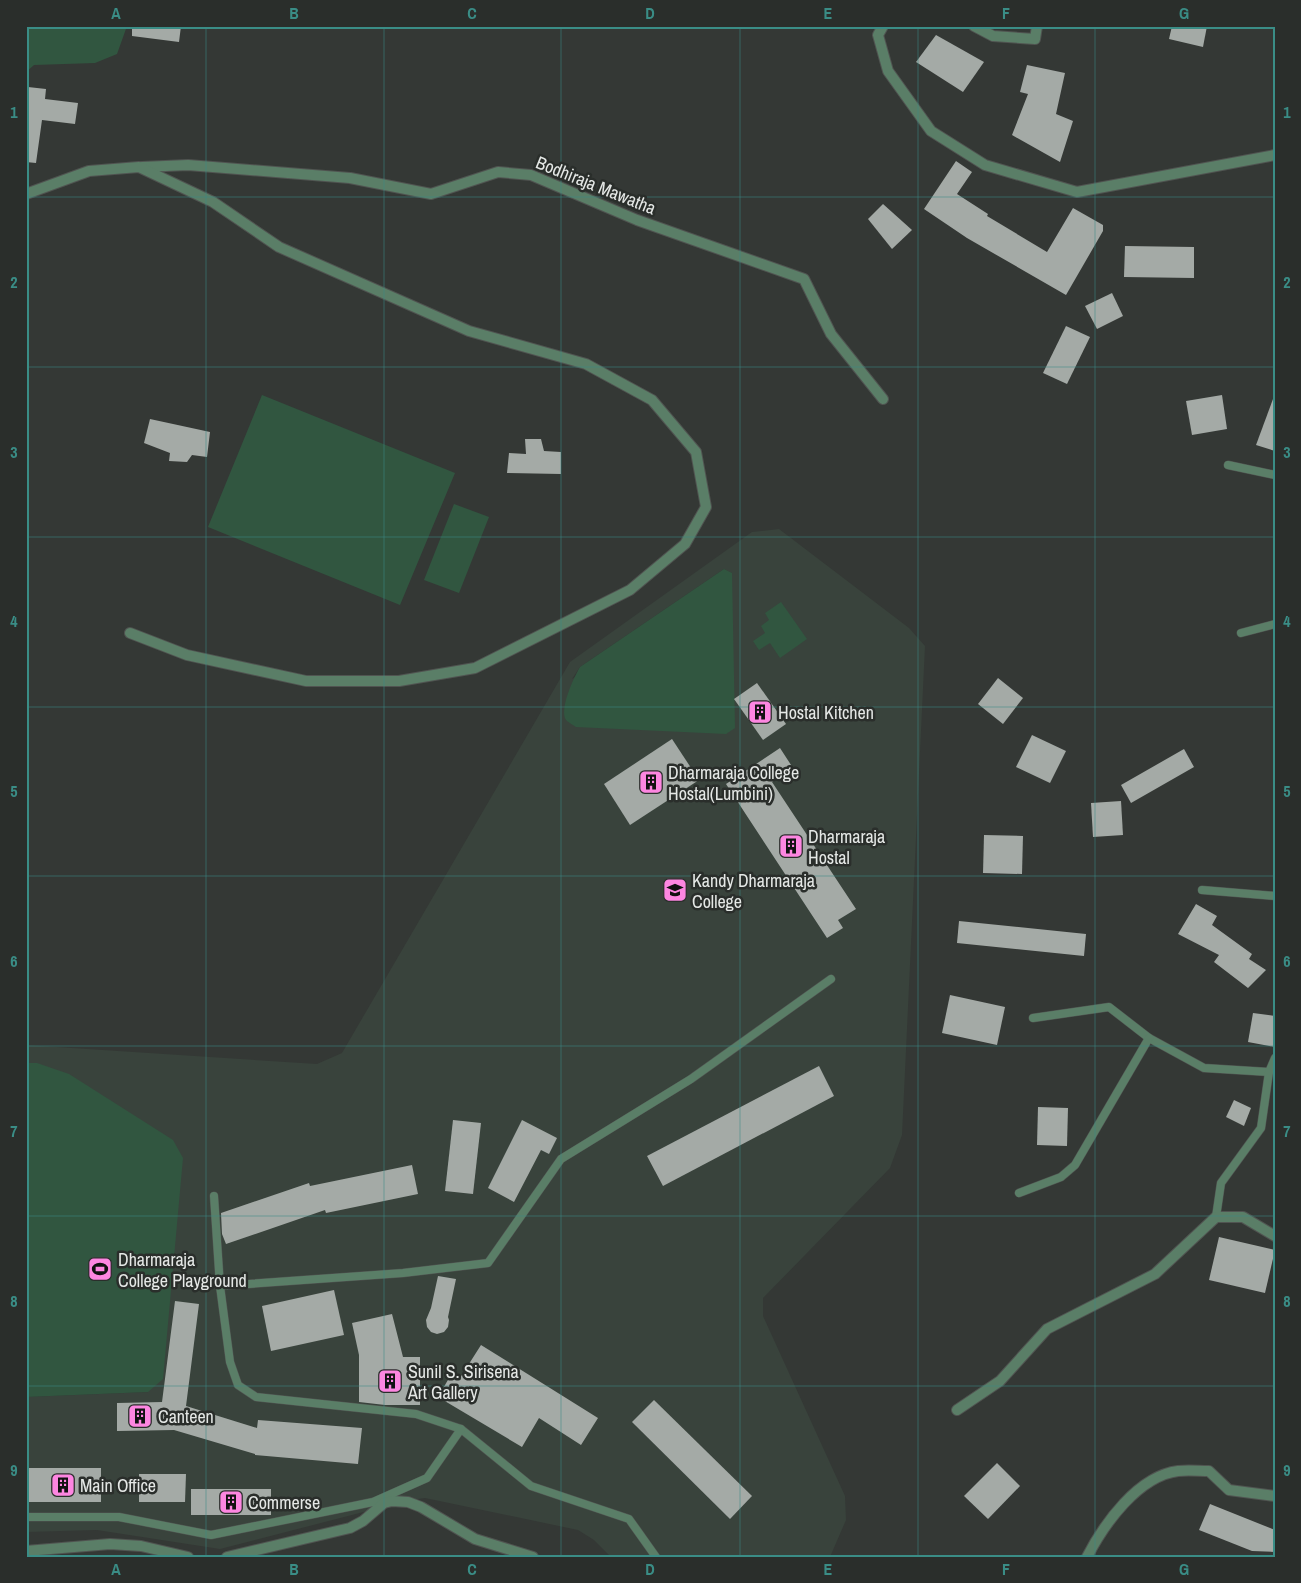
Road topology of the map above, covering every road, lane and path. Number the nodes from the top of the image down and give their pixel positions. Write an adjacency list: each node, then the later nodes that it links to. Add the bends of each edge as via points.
1 (883, 26): 4 (street, via 878,35 888,71 931,131 984,165 1077,192)
2 (974, 26): 3 (street, via 993,36 1034,39)
3 (1037, 26)
4 (1275, 155)
5 (139, 168): 6 (street, Bodhiraja Mawatha, via 89,171); 7 (street, Bodhiraja Mawatha, via 188,165 350,178 431,194 498,172 531,175 637,220 804,279 831,334); 11 (street, via 213,202 279,247 469,330 586,364 652,400 696,452 706,507 685,544 630,590 475,668 399,682 306,680 187,655)
6 (26, 194)
7 (883, 399)
8 (1228, 465): 9 (lane)
9 (1275, 475)
10 (1275, 624): 12 (lane)
11 (130, 633)
12 (1241, 633)
13 (1202, 890): 14 (lane)
14 (1275, 896)
15 (831, 979): 24 (lane, via 691,1078 561,1159 488,1264)
16 (1033, 1018): 17 (lane, via 1109,1007)
17 (1149, 1038): 19 (lane, via 1204,1068); 20 (lane, via 1075,1165 1061,1178)
18 (1275, 1058): 19 (lane)
19 (1269, 1072): 22 (lane, via 1261,1128 1221,1183)
20 (1019, 1193)
21 (214, 1196): 24 (lane)
22 (1216, 1217): 23 (street, via 1243,1216); 25 (street, via 1155,1274 1047,1330 1000,1381)
23 (1275, 1236)
24 (220, 1286): 26 (lane, via 230,1362 238,1384 256,1397 416,1414)
25 (957, 1410)
26 (461, 1429): 28 (lane, via 427,1478 373,1502 211,1535 119,1517); 33 (lane, via 531,1486 629,1520)
27 (1275, 1496): 34 (street, via 1229,1490 1209,1472 1177,1471 1152,1480 1128,1500 1099,1534)
28 (26, 1516)
29 (26, 1551): 30 (street, via 110,1544 141,1546)
30 (188, 1557)
31 (227, 1557): 32 (street, via 350,1528 384,1503 392,1501 421,1507 475,1540)
32 (533, 1557)
33 (656, 1557)
34 (1087, 1557)

